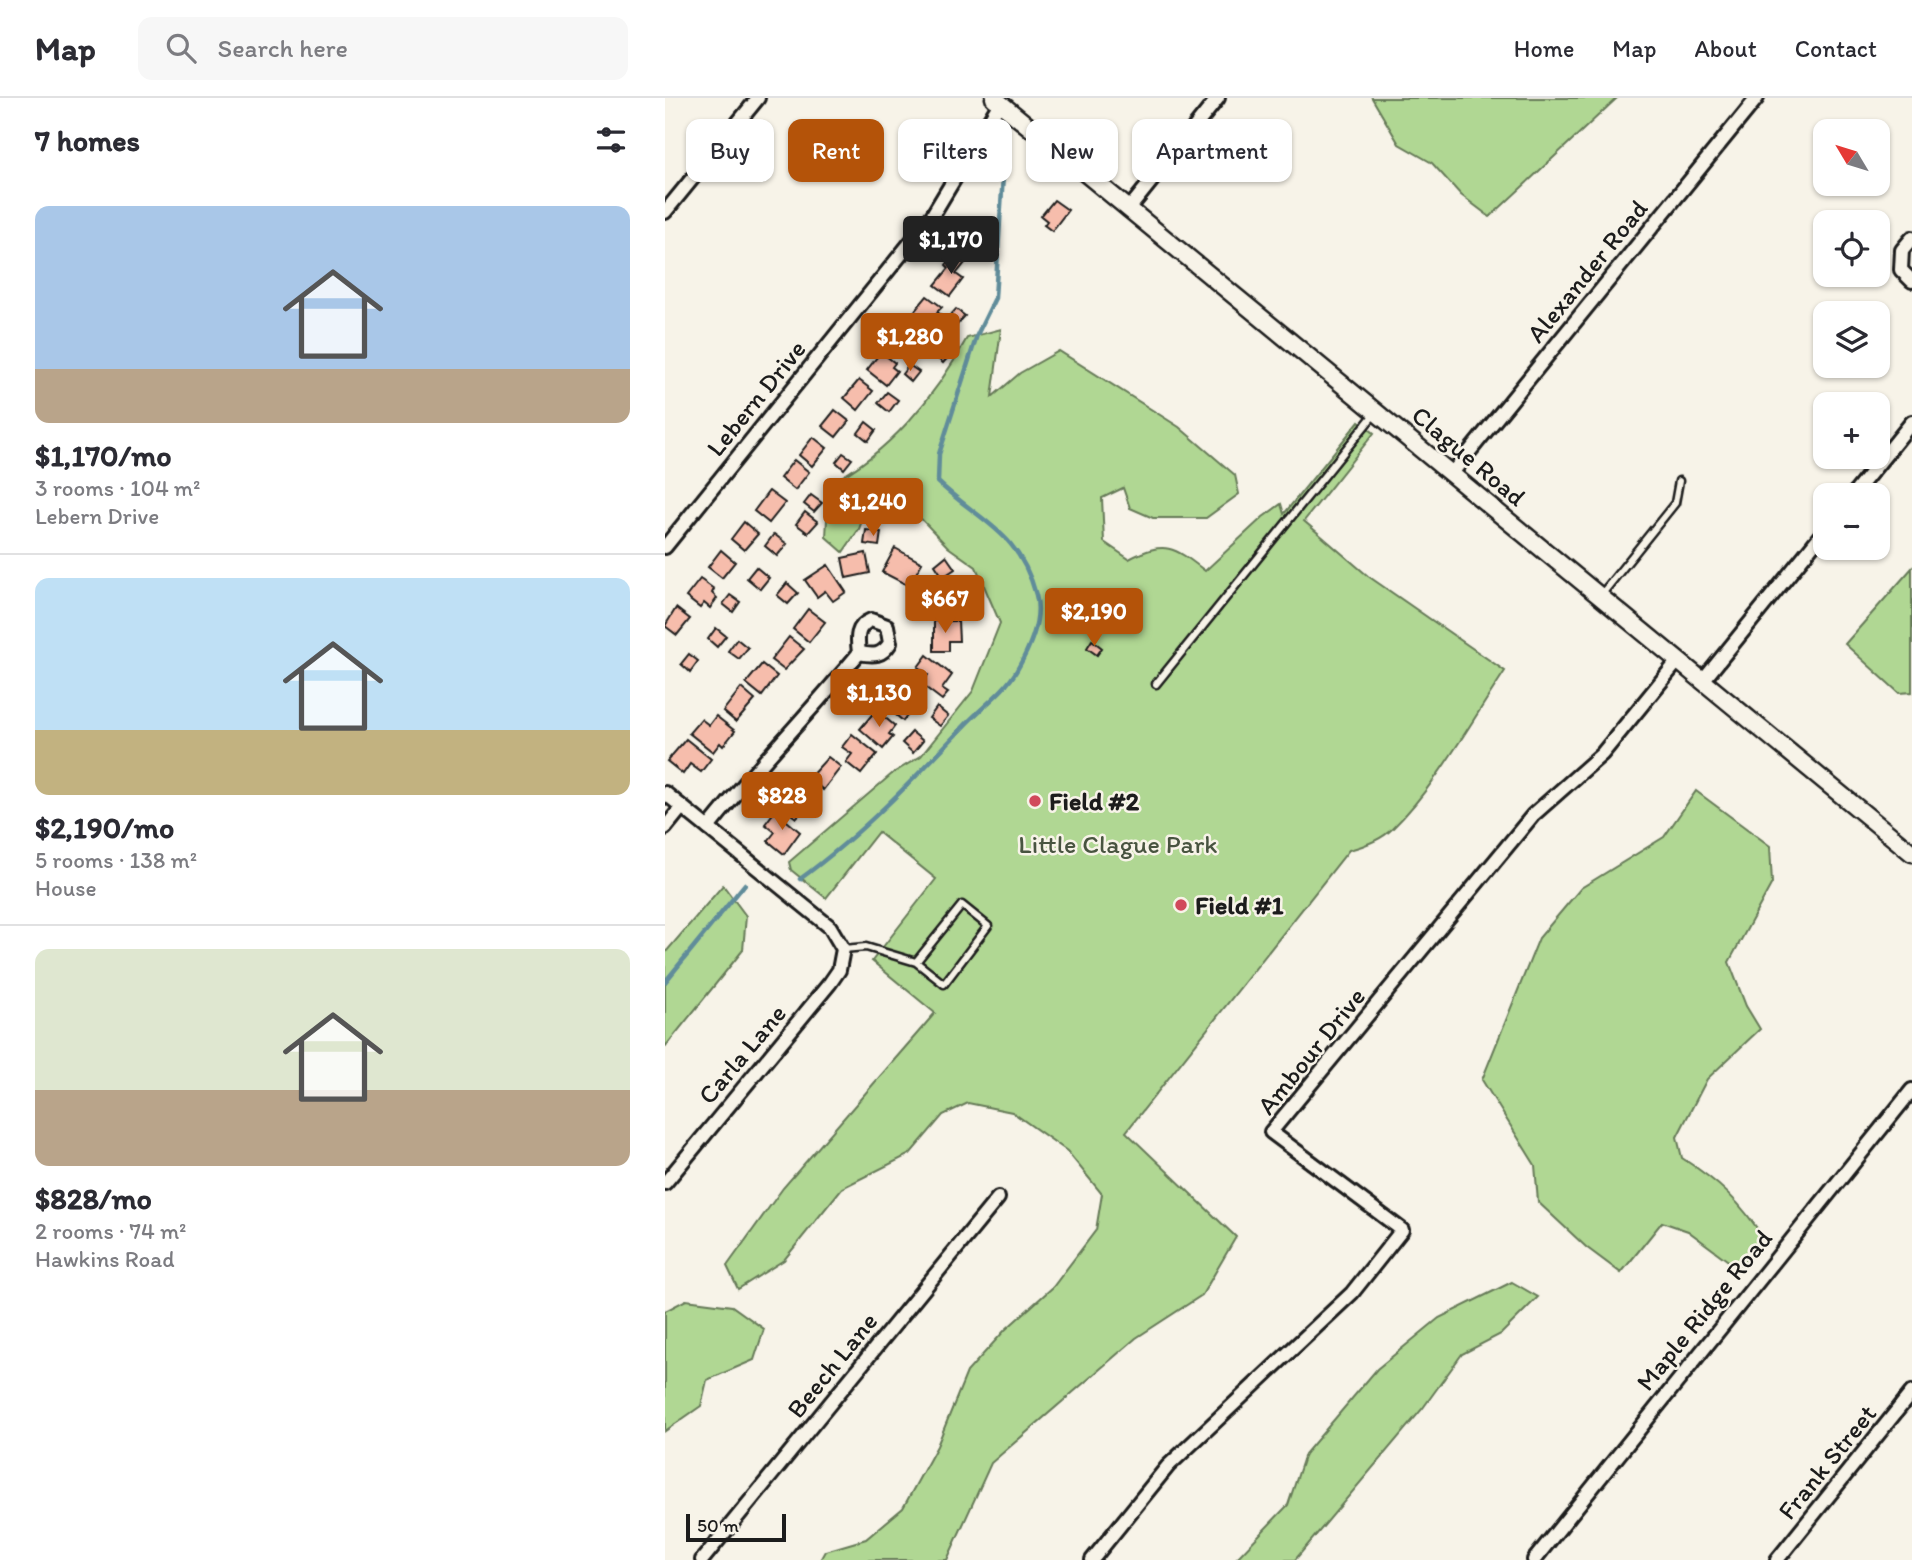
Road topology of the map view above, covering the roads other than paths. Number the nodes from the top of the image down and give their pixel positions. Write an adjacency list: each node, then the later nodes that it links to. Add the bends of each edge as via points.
1 (758, 98): 6 (street)
2 (1218, 98): 5 (street)
3 (1757, 98): 11 (street, Alexander Road)
4 (997, 101): 5 (main road, Clague Road); 15 (street, Lebern Drive, via 932,216)
5 (1128, 209): 9 (main road, Clague Road)
6 (665, 212)
7 (1912, 238): 8 (street, via 1902,250 1901,270)
8 (1912, 281)
9 (1378, 411): 11 (main road, Clague Road); 20 (lane)
10 (1912, 422): 13 (street)
11 (1452, 473): 16 (main road, Clague Road)
12 (1679, 481): 16 (lane, via 1675,503)
13 (1863, 483)
14 (1813, 545): 19 (street)
15 (665, 547)
16 (1600, 596): 18 (main road, Clague Road)
17 (859, 653): 24 (street)
18 (1677, 662): 19 (main road, Clague Road); 33 (street, Ambour Drive, via 1602,754 1533,815 1271,1132 1402,1230 1352,1293 1168,1466)
19 (1702, 682): 25 (main road, Clague Road)
20 (1156, 684)
21 (665, 793): 22 (street)
22 (682, 807): 23 (street); 24 (street)
23 (665, 828)
24 (708, 828): 26 (street, via 830,927)
25 (1912, 853)
26 (843, 949): 27 (lane, via 866,947); 29 (street, Carla Lane, via 839,970 830,984)
27 (916, 962): 27 (lane, via 962,905 988,926 944,984)
28 (1912, 1090): 34 (street, Maple Ridge Road)
29 (665, 1183)
30 (998, 1198): 32 (street, Beech Lane)
31 (1912, 1392): 35 (street, Frank Street)
32 (702, 1560)
33 (1093, 1560)
34 (1534, 1560)
35 (1777, 1560)

